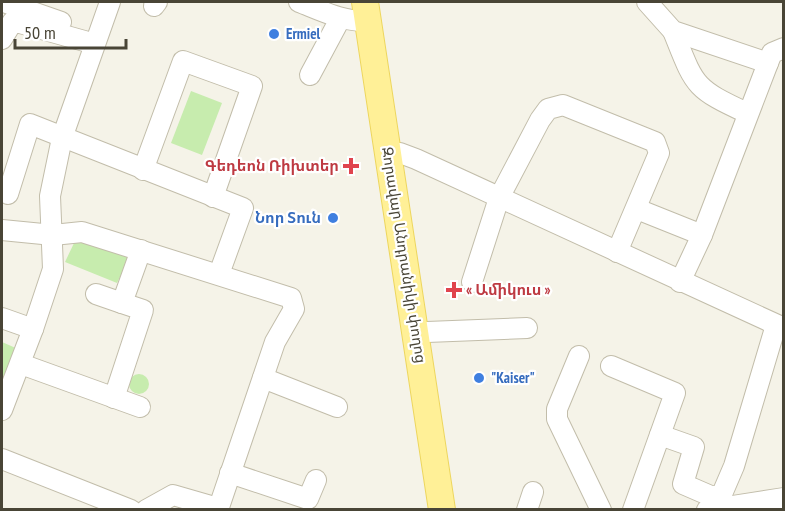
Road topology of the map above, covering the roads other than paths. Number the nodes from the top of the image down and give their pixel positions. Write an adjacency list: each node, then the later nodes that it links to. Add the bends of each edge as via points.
1 (4, 2): 9 (lane)
2 (110, 2): 9 (lane)
3 (299, 2): 6 (lane)
4 (647, 2): 7 (lane)
5 (373, 8): 6 (lane, via 353,22); 15 (main road, Զորավար Անդրանիկի փողոց)
6 (340, 19): 12 (lane)
7 (673, 31): 11 (lane); 13 (lane, via 696,84 708,95)
8 (2, 39): 9 (lane, via 13,21)
9 (97, 40): 14 (lane)
10 (783, 48): 11 (lane, via 772,53)
11 (768, 63): 13 (lane)
12 (310, 75)
13 (747, 113): 23 (lane)
14 (62, 138): 16 (lane); 17 (lane, via 30,124); 22 (lane, via 50,196)
15 (394, 154): 19 (lane); 35 (main road, Զորավար Անդրանիկի փողոց); 52 (main road, Զորավար Անդրանիկի փողոց)
16 (143, 170): 18 (lane); 18 (lane, via 183,61 252,86)
17 (8, 194)
18 (213, 197): 26 (lane, via 243,208)
19 (499, 198): 20 (lane, via 544,114 563,105 655,142 659,153); 25 (lane); 27 (lane)
20 (637, 209): 23 (lane); 25 (lane)
21 (2, 230): 22 (lane)
22 (53, 235): 24 (lane, via 82,232); 34 (lane, via 53,268)
23 (702, 235): 28 (lane)
24 (141, 250): 26 (lane); 30 (lane)
25 (617, 252): 28 (lane)
26 (219, 274): 39 (lane, via 291,298 294,309 275,342)
27 (472, 282)
28 (680, 282): 32 (lane)
29 (96, 294): 30 (lane)
30 (122, 303): 40 (lane, via 143,310)
31 (2, 318): 34 (lane)
32 (780, 326): 44 (lane, via 722,494 713,497 682,484 694,447)
33 (527, 328): 35 (lane)
34 (33, 329): 37 (lane)
35 (427, 332): 53 (main road, Զորավար Անդրանիկի փողոց)
36 (579, 356): 54 (lane, via 557,409 557,419)
37 (21, 364): 40 (lane); 43 (lane)
38 (611, 366): 44 (lane, via 675,393)
39 (263, 378): 42 (lane); 46 (lane)
40 (114, 398): 41 (lane)
41 (140, 407)
42 (337, 407)
43 (2, 410)
44 (660, 435): 55 (lane)
45 (2, 459): 50 (lane)
46 (230, 473): 47 (lane, via 309,499); 49 (lane)
47 (316, 480)
48 (783, 498): 56 (lane)
49 (218, 509): 51 (lane, via 173,495)
50 (130, 510)
51 (146, 510)
52 (442, 510)
53 (451, 510)
54 (601, 510)
55 (633, 510)
56 (707, 510)

